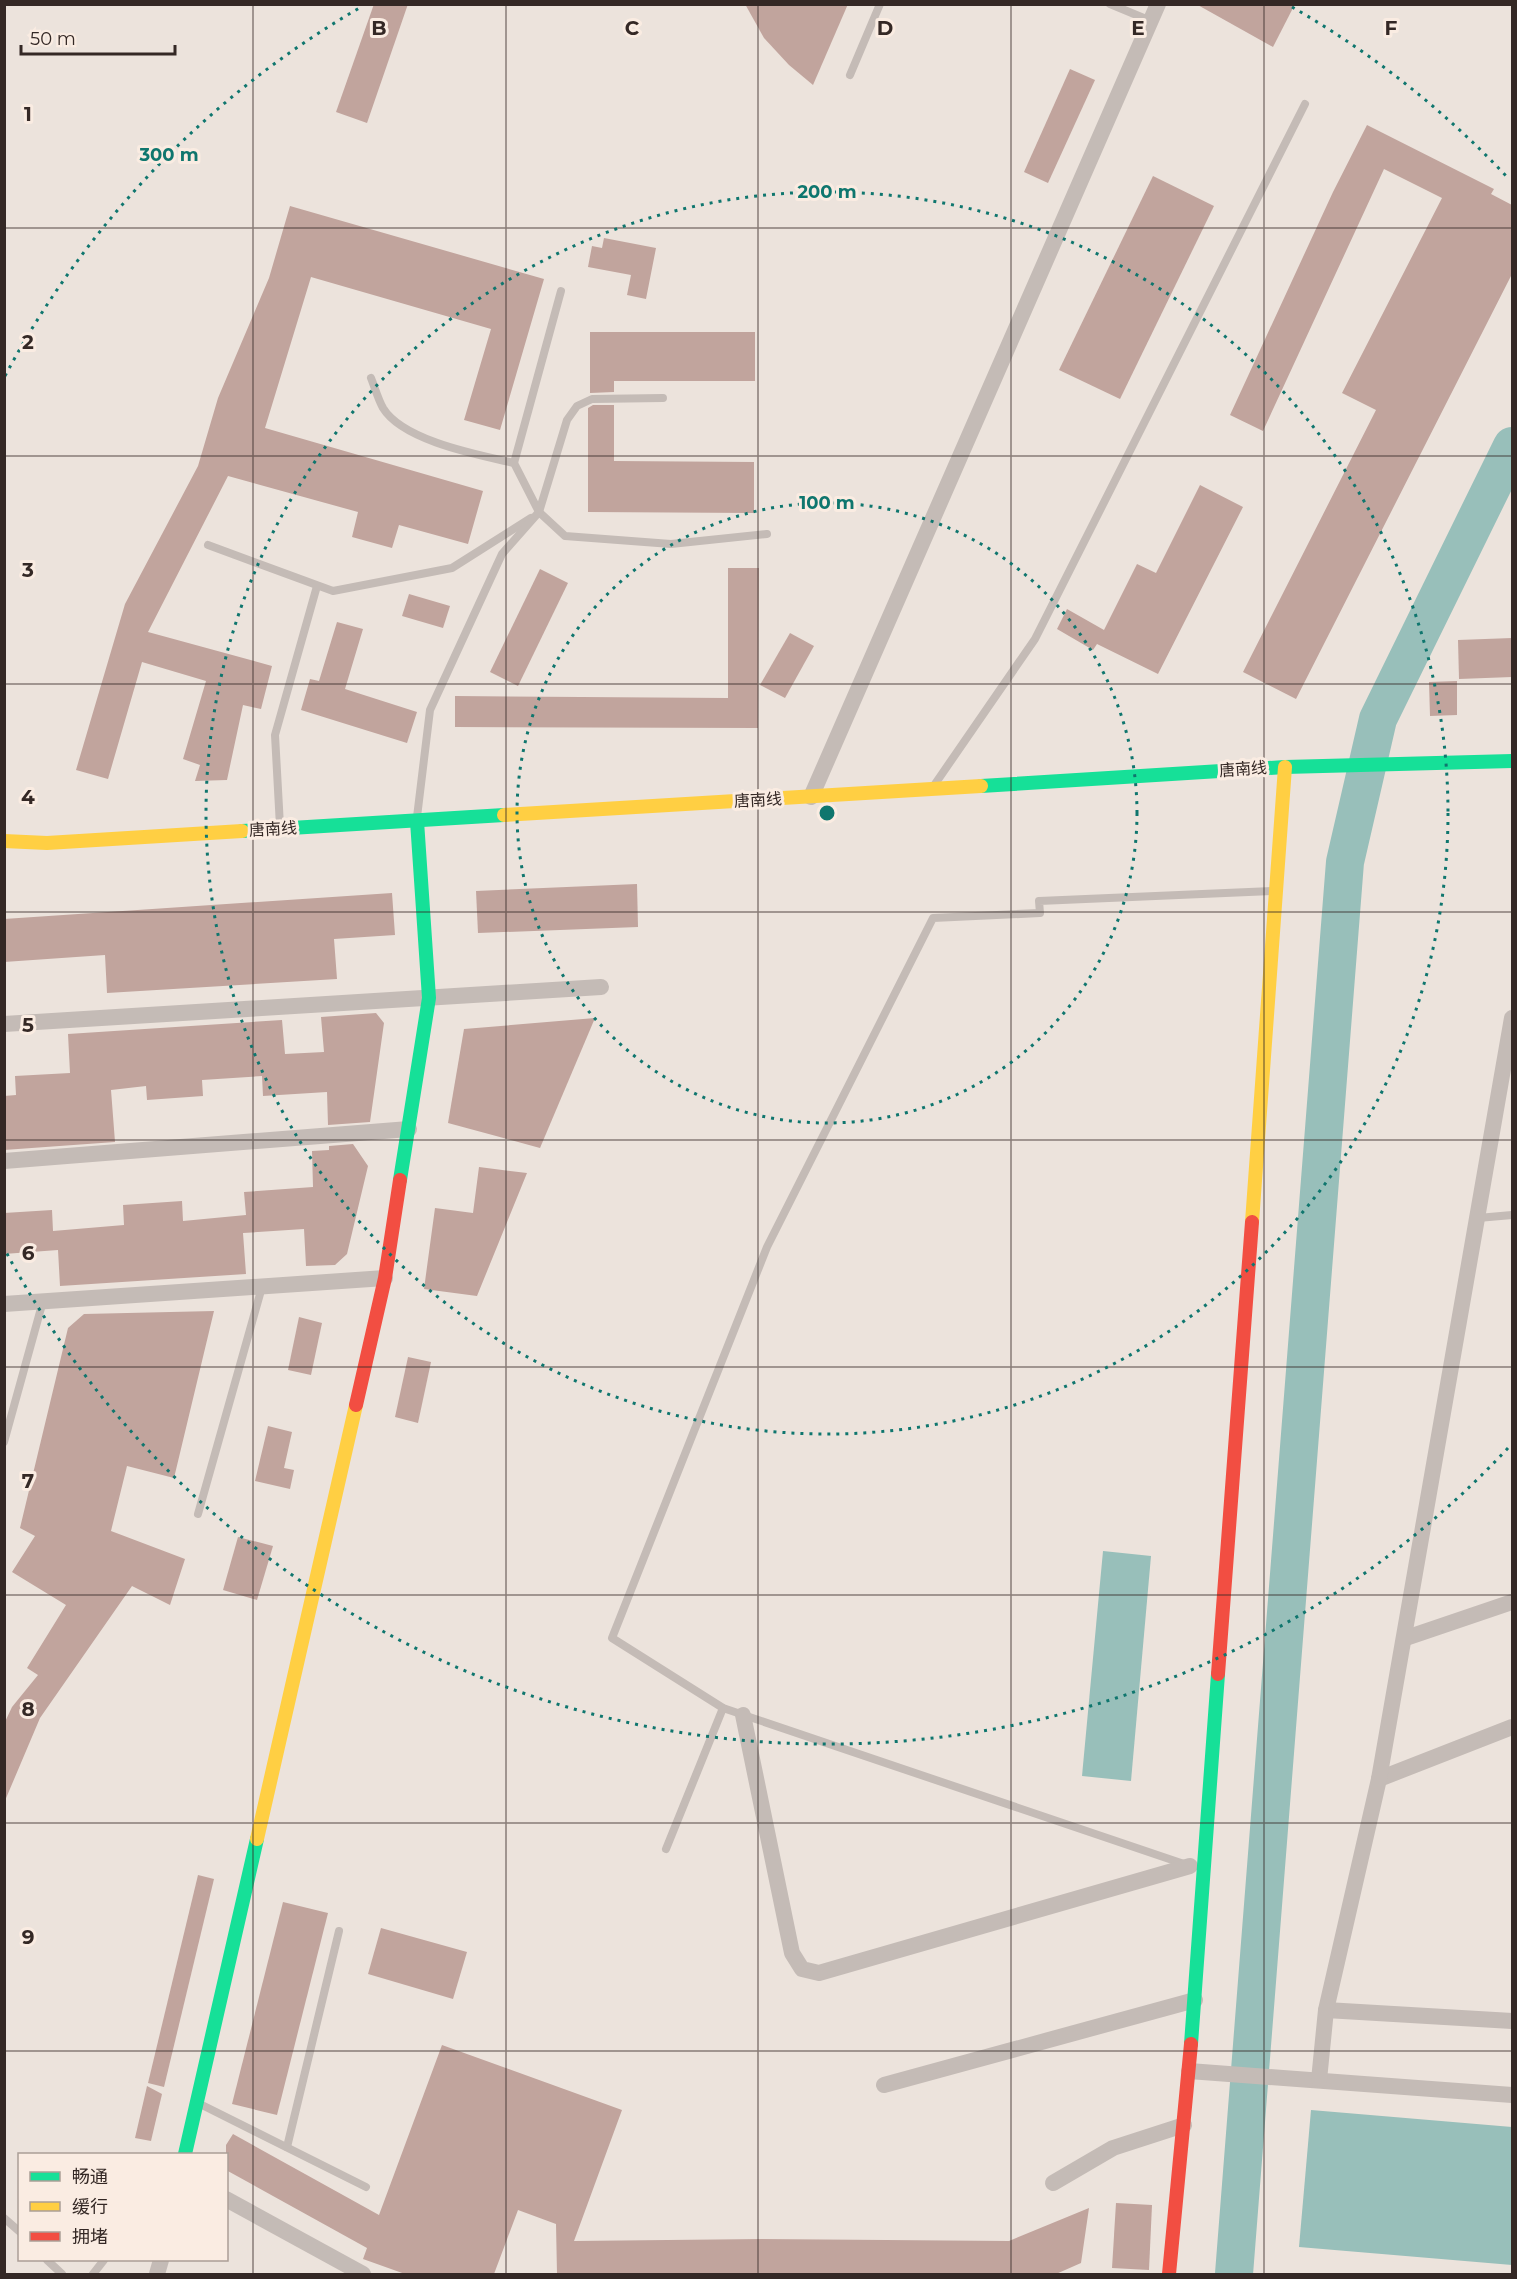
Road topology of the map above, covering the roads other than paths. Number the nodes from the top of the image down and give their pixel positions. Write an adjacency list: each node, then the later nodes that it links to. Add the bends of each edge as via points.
1 (880, 4): 5 (lane)
2 (1110, 4): 4 (lane)
3 (1158, 4): 4 (street)
4 (1151, 21): 18 (street)
5 (850, 75)
6 (1305, 104): 17 (lane, via 1035,639)
7 (561, 291): 10 (lane)
8 (370, 378): 10 (lane, via 384,410 410,431 437,444)
9 (663, 398): 11 (lane, via 592,399 577,406 567,420)
10 (514, 463): 11 (lane)
11 (539, 512): 12 (lane, via 565,536 671,544); 14 (lane, via 452,568 333,591); 19 (lane, via 502,554 430,710)
12 (767, 534)
13 (208, 545): 14 (lane)
14 (317, 586): 20 (lane, via 275,735)
15 (1512, 761): 16 (street, 唐南线)
16 (1292, 766): 17 (street, 唐南线); 22 (street)
17 (931, 790): 18 (street, 唐南线)
18 (811, 797): 19 (street, 唐南线)
19 (417, 821): 20 (street, 唐南线); 24 (street)
20 (280, 829): 21 (street, 唐南线, via 47,843)
21 (4, 841)
22 (1276, 891): 39 (lane, via 1039,901 1040,913 933,918 767,1247 612,1638); 44 (street)
23 (601, 987): 24 (street)
24 (429, 998): 26 (street); 27 (street)
25 (1512, 1018): 30 (street)
26 (4, 1024)
27 (409, 1129): 28 (street); 31 (street)
28 (4, 1161)
29 (1512, 1215): 30 (lane)
30 (1478, 1218): 38 (street)
31 (386, 1278): 32 (street); 53 (street)
32 (262, 1287): 33 (street); 36 (lane)
33 (43, 1301): 34 (street); 35 (lane)
34 (4, 1304)
35 (4, 1442)
36 (198, 1514)
37 (1512, 1602): 38 (street)
38 (1406, 1638): 42 (street)
39 (723, 1708): 40 (lane); 43 (lane)
40 (743, 1715): 44 (lane); 44 (street, via 792,1953 802,1969 819,1973)
41 (1512, 1728): 42 (street)
42 (1379, 1779): 47 (street)
43 (666, 1849)
44 (1197, 1869): 46 (street)
45 (339, 1931): 55 (lane)
46 (1195, 2000): 49 (street); 51 (street)
47 (1326, 2010): 48 (street); 50 (street)
48 (1512, 2021)
49 (1189, 2071): 50 (street); 54 (street)
50 (1319, 2080): 52 (street)
51 (884, 2085)
52 (1512, 2095)
53 (197, 2103): 55 (lane); 56 (street)
54 (1184, 2125): 57 (street, via 1113,2148); 67 (street)
55 (287, 2147): 58 (lane)
56 (185, 2153)
57 (1053, 2183)
58 (366, 2187)
59 (228, 2200): 66 (street)
60 (4, 2218): 61 (lane)
61 (18, 2230)
62 (49, 2261): 64 (lane)
63 (103, 2261): 65 (lane)
64 (62, 2274)
65 (93, 2274)
66 (363, 2274)
67 (1169, 2274)

